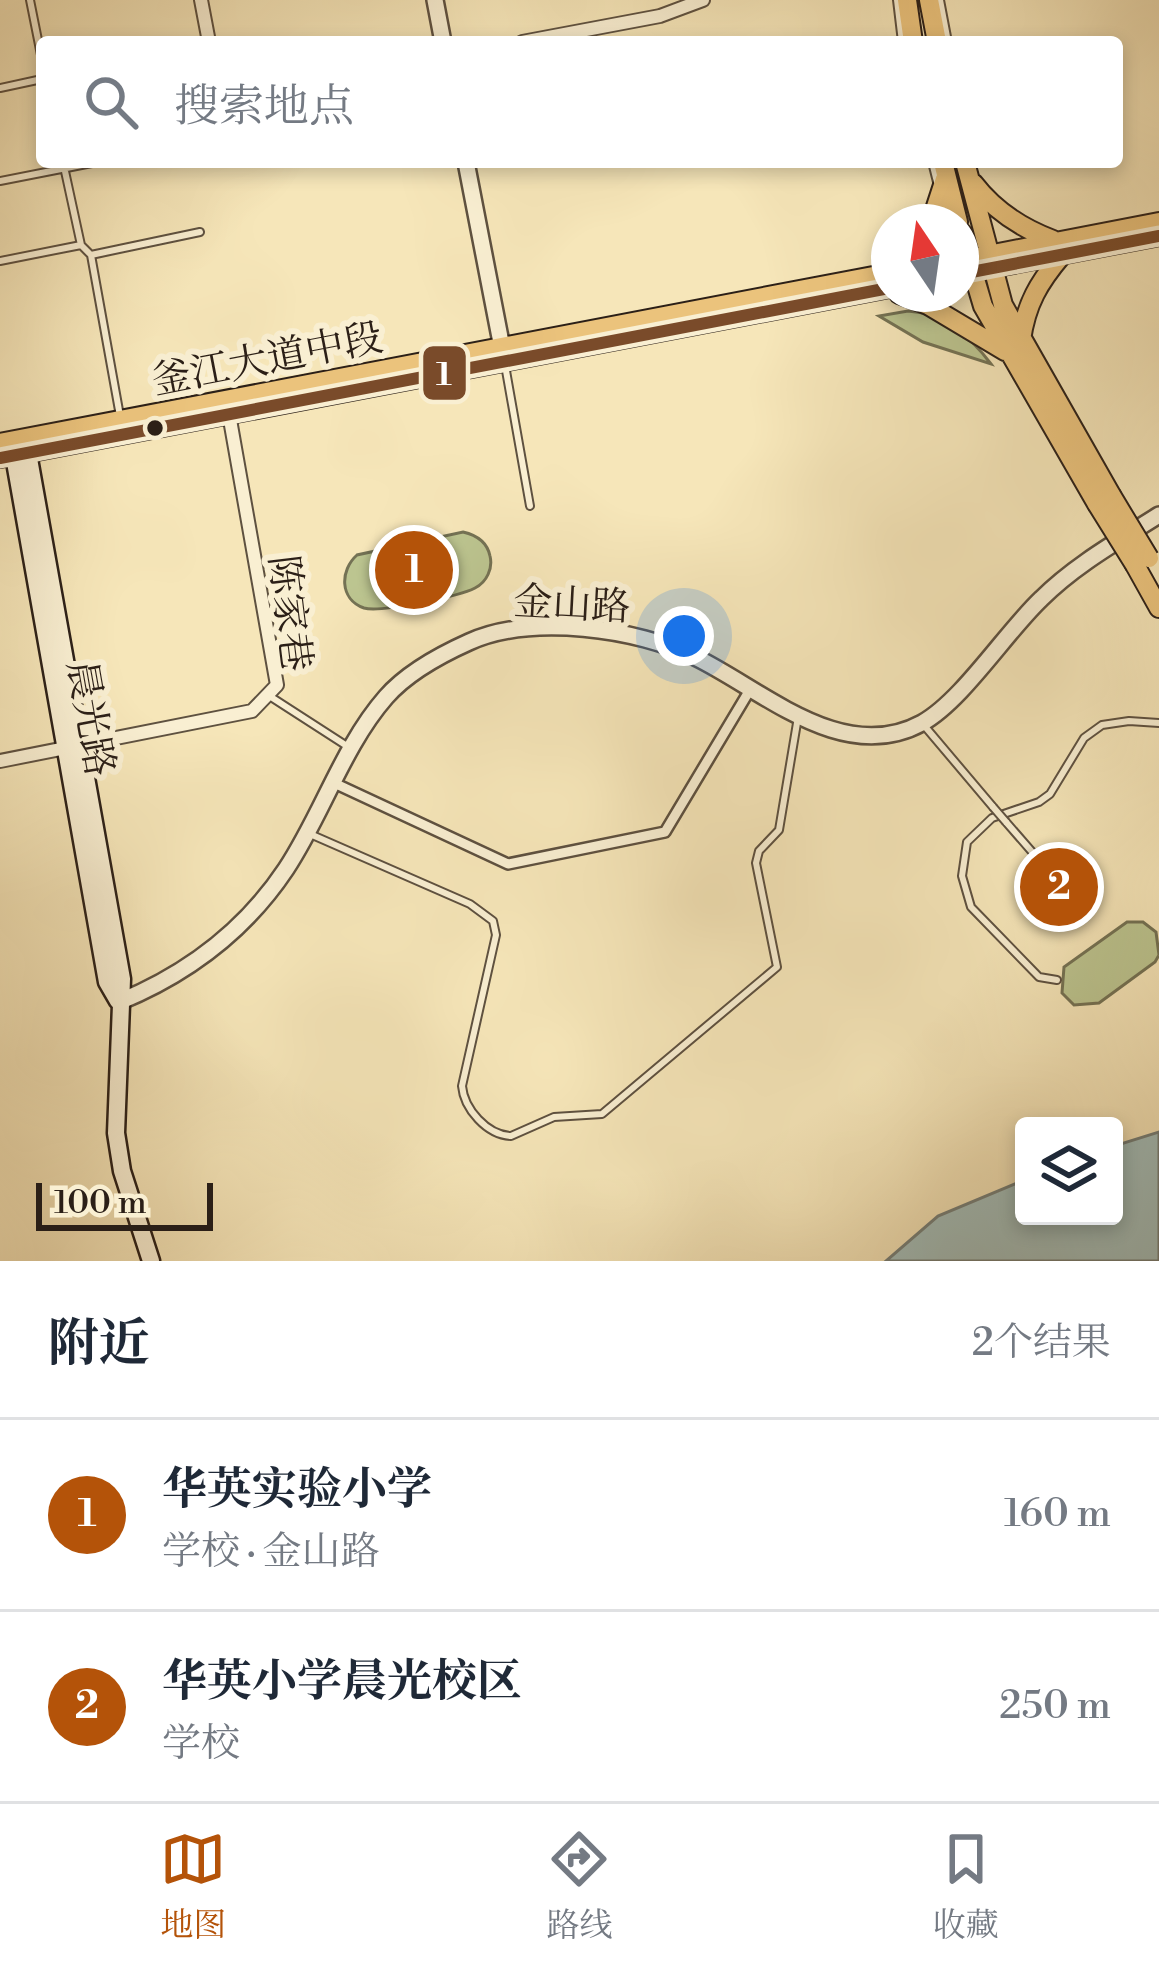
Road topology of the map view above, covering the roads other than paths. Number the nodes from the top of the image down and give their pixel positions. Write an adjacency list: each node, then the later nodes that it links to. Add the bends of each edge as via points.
1 (29, 0): 9 (lane)
2 (201, 0): 10 (street)
3 (435, 0): 11 (street)
4 (703, 0): 12 (street)
5 (897, 0): 13 (lane)
6 (907, 0): 14 (main road)
7 (929, 0): 15 (main road)
8 (940, 0): 16 (lane)
9 (37, 36)
10 (208, 36)
11 (442, 36)
12 (554, 36)
13 (901, 36)
14 (912, 36)
15 (936, 36)
16 (947, 36)
17 (36, 80): 18 (lane)
18 (0, 88)
19 (53, 168): 26 (lane)
20 (65, 168): 33 (lane)
21 (467, 168): 42 (street)
22 (941, 168): 27 (main road)
23 (942, 168): 28 (main road)
24 (969, 168): 29 (main road)
25 (970, 168): 34 (main road, via 989,204)
26 (0, 182)
27 (938, 204)
28 (953, 204)
29 (971, 204)
30 (1159, 222): 34 (main road)
31 (200, 232): 35 (lane)
32 (1159, 236): 34 (main road)
33 (81, 245): 35 (lane); 36 (lane)
34 (1060, 248): 37 (main road); 41 (main road, via 1025,310)
35 (91, 254): 44 (lane)
36 (0, 261)
37 (979, 264)
38 (979, 273): 41 (main road, via 1003,305)
39 (871, 285): 42 (main road, 釜江大道中段)
40 (943, 312): 41 (main road)
41 (1016, 347): 48 (main road, bridge)
42 (503, 354): 43 (main road, 釜江大道中段); 44 (main road, 釜江大道中段); 46 (lane)
43 (229, 414): 45 (main road, 釜江大道中段); 51 (street, 陈家巷, via 277,685)
44 (121, 420): 45 (main road, 釜江大道中段)
45 (13, 448): 55 (main road, 晨光路)
46 (530, 506)
47 (1159, 515): 53 (street, via 1045,594)
48 (1148, 566): 49 (main road)
49 (1159, 608)
50 (751, 688): 52 (street, 金山路); 56 (street, 金山路, via 639,638 526,626 494,631 414,672 386,697); 58 (street, via 665,832 508,864)
51 (268, 694): 55 (street, 陈家巷, via 252,711); 56 (lane)
52 (798, 715): 53 (street, 金山路, via 856,735); 59 (lane, via 779,830 756,863 777,967 595,1117 554,1117 511,1136 489,1129 462,1086 494,921)
53 (922, 723): 60 (lane, bridge)
54 (1159, 723): 61 (lane, via 1102,725 1084,738 1050,794 992,818 968,842 962,876 971,907 1039,977)
55 (72, 746): 57 (street, 陈家巷); 62 (main road, 晨光路, via 122,979)
56 (353, 750): 58 (street, 金山路)
57 (0, 760)
58 (334, 784): 59 (street, 金山路)
59 (307, 833): 62 (street, 金山路, via 252,913 218,945 167,982)
60 (1033, 853)
61 (1057, 980)
62 (119, 1002): 63 (main road, 晨光路, via 116,1132)
63 (151, 1261)

